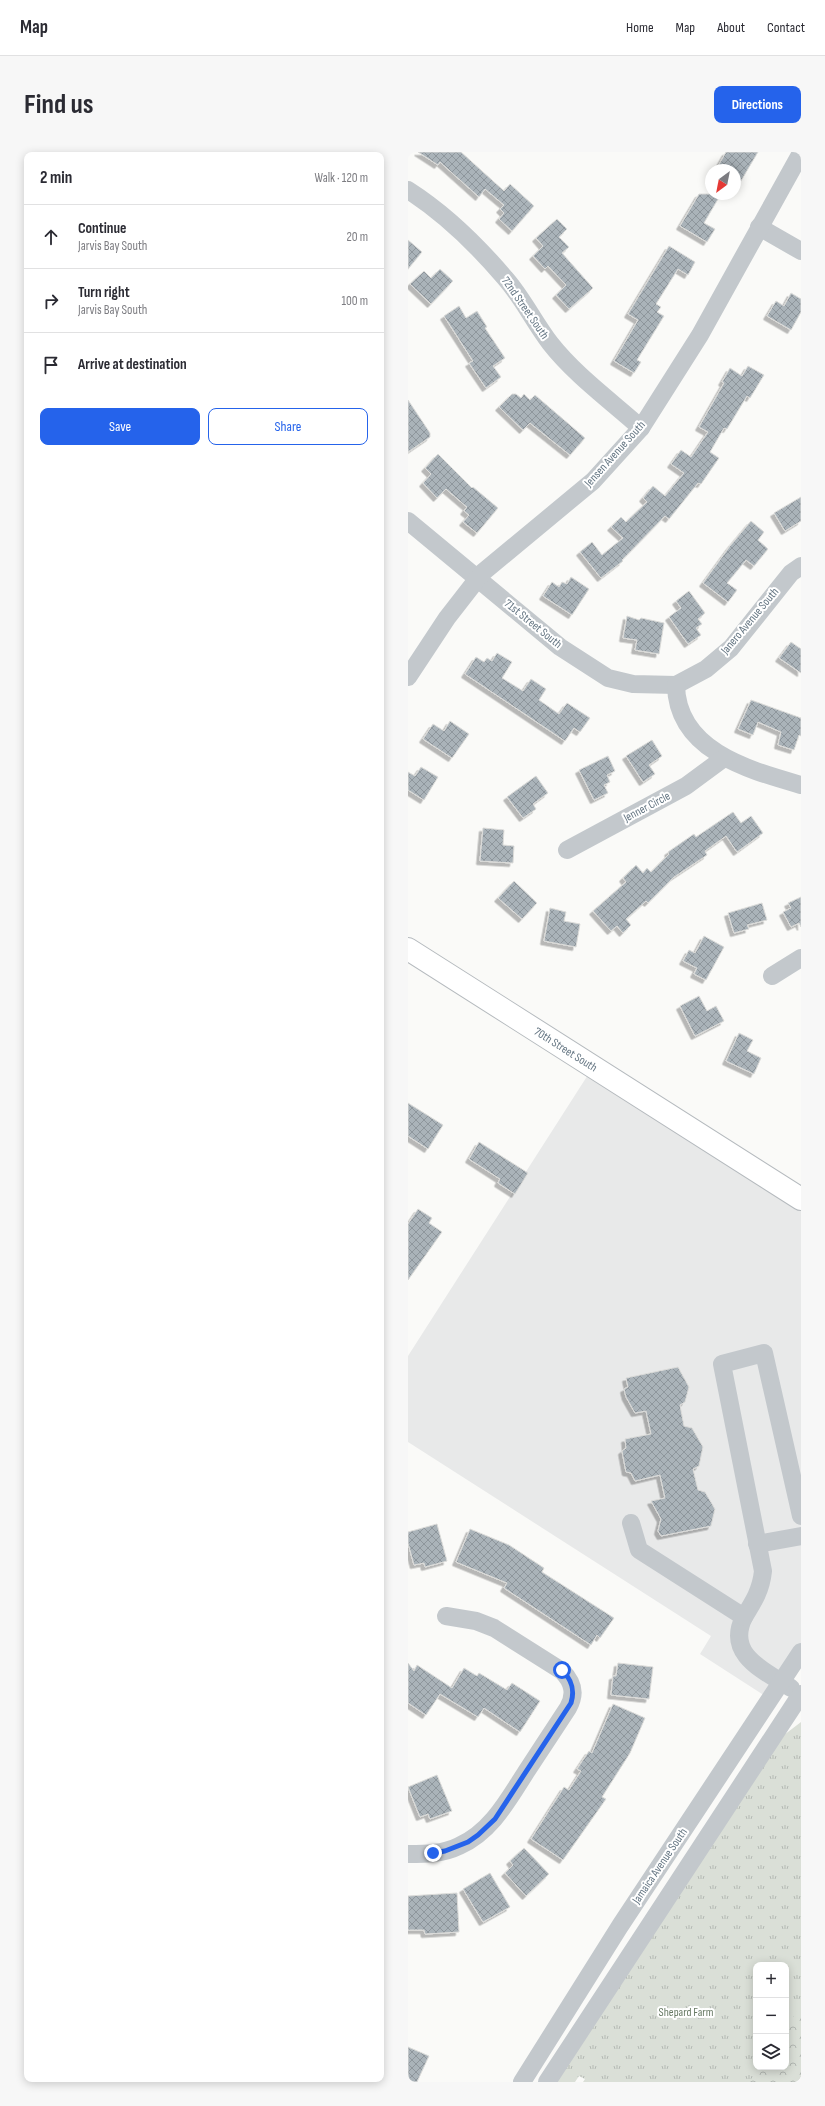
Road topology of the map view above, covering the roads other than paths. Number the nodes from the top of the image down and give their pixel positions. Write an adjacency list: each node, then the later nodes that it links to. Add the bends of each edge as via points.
1 (801, 153): 3 (street, Jensen Avenue South)
2 (408, 190): 5 (street, 72nd Street South, via 428,202 506,278 550,343 586,380)
3 (758, 227): 4 (street); 5 (street, Jensen Avenue South, via 700,335)
4 (801, 251)
5 (641, 428): 8 (street, Jensen Avenue South, via 593,480)
6 (408, 521): 8 (street, 71st Street South)
7 (801, 566): 10 (street, Janero Avenue South, via 791,573 731,648 706,669)
8 (478, 579): 9 (street, Jensen Avenue South, via 447,618); 10 (street, 71st Street South, via 560,647 608,678 633,684)
9 (408, 677)
10 (676, 685): 11 (street, via 676,700 689,729)
11 (724, 758): 12 (street); 13 (street, Jenner Circle, via 686,786)
12 (801, 785)
13 (567, 850)
14 (408, 949): 17 (main road, 70th Street South)
15 (801, 958): 16 (street)
16 (772, 976)
17 (723, 1151): 18 (main road, 70th Street South, via 766,1175); 19 (main road, 70th Street South)
18 (801, 1199)
19 (801, 1211)
20 (801, 1516): 23 (street, via 764,1353 722,1364)
21 (631, 1523): 25 (street, via 639,1550)
22 (801, 1536): 23 (street)
23 (757, 1544): 25 (street, via 763,1571 761,1585 757,1597)
24 (446, 1616): 29 (street, via 476,1621 499,1630 562,1670 570,1679 573,1694 568,1708 487,1828 458,1847 433,1853)
25 (744, 1617): 27 (street, via 739,1634 745,1654 754,1664)
26 (801, 1652): 27 (street, Jamaica Avenue South)
27 (781, 1682): 28 (street); 30 (street, Jamaica Avenue South, via 620,1926)
28 (801, 1694): 31 (street, Jamaica Avenue South)
29 (408, 1854)
30 (522, 2082)
31 (547, 2082)

